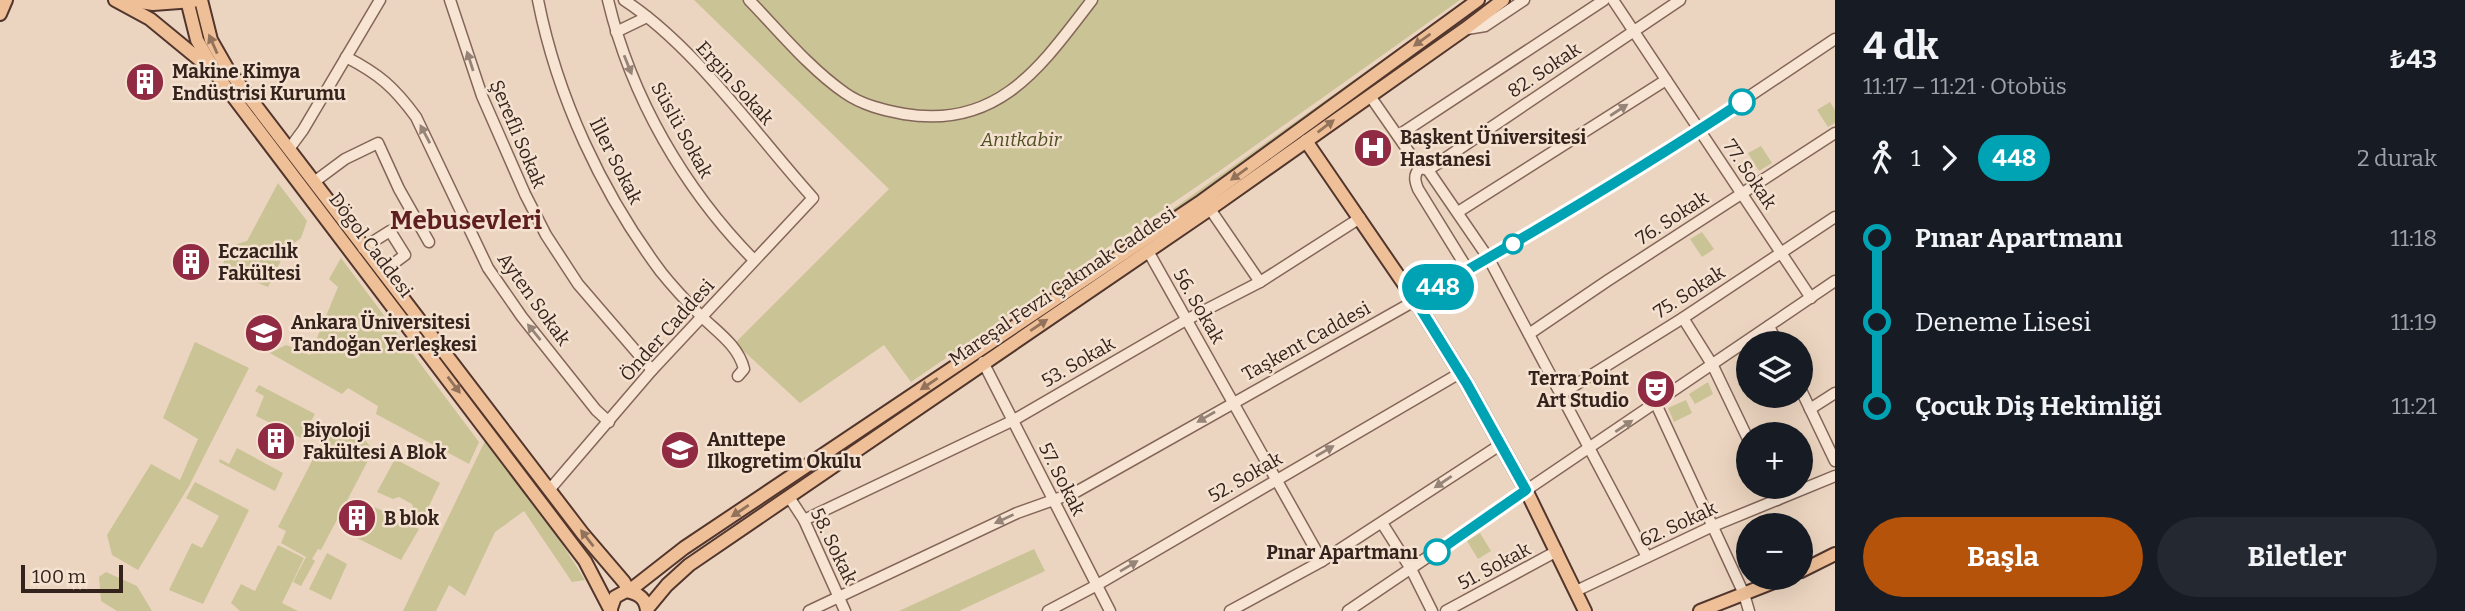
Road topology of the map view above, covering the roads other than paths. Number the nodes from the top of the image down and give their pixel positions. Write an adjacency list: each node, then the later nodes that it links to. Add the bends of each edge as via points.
1 (6, 0): 18 (main road)
2 (115, 0): 25 (main road, via 169,33)
3 (128, 0): 4 (main road, via 153,4)
4 (193, 0): 25 (main road, Dögol Caddesi, via 197,40); 32 (main road, Dögol Caddesi, one-way to 4, via 218,55)
5 (380, 0): 24 (street)
6 (450, 0): 61 (street, Şerefli Sokak, one-way to 6, via 578,284 546,235 482,96)
7 (538, 0): 53 (street, İller Sokak, via 547,45 605,184 662,273)
8 (608, 0): 22 (street, Süslü Sokak)
9 (624, 0): 19 (street, Ergin Sokak)
10 (749, 0): 11 (street, via 849,96 890,111 929,116 966,112 1015,89 1043,64)
11 (1092, 0)
12 (1478, 0): 93 (main road, Mareşal Fevzi Çakmak Caddesi, one-way to 93, via 1199,203 696,541)
13 (1503, 0): 20 (main road, Mareşal Fevzi Çakmak Caddesi)
14 (1524, 0): 20 (street, via 1485,26)
15 (1604, 0): 30 (street)
16 (1613, 0): 21 (street, 77. Sokak)
17 (1680, 0): 21 (street, 82. Sokak)
18 (0, 14)
19 (647, 18): 22 (street); 36 (street, Ergin Sokak, via 723,93)
20 (1465, 29): 27 (main road, Mareşal Fevzi Çakmak Caddesi)
21 (1633, 31): 26 (street, 77. Sokak); 33 (street, 82. Sokak)
22 (616, 33): 46 (street, Süslü Sokak, one-way to 46, via 641,94 687,178)
23 (1835, 39): 28 (street, Taşkent Caddesi)
24 (346, 57): 32 (street); 70 (street, Ayten Sokak, one-way to 24, via 522,317 488,268 416,117 376,73)
25 (219, 78): 97 (main road, Dögol Caddesi, one-way to 97, via 585,561)
26 (1666, 80): 28 (street, 77. Sokak); 38 (street, one-way to 26)
27 (1370, 96): 30 (street); 31 (main road, Mareşal Fevzi Çakmak Caddesi, one-way to 27)
28 (1699, 130): 35 (street, 77. Sokak); 45 (street, Taşkent Caddesi)
29 (1835, 133): 35 (street, 76. Sokak)
30 (1399, 135): 33 (street)
31 (1306, 141): 37 (main road, Mareşal Fevzi Çakmak Caddesi); 40 (main road)
32 (289, 149): 34 (main road, Dögol Caddesi)
33 (1424, 169): 38 (street); 47 (street, via 1416,172 1418,189)
34 (314, 182): 41 (street, via 378,142); 42 (main road, Dögol Caddesi)
35 (1741, 193): 44 (street, 77. Sokak); 58 (street, 76. Sokak)
36 (813, 198): 46 (street, Önder Caddesi)
37 (1210, 209): 43 (main road, Mareşal Fevzi Çakmak Caddesi); 50 (street)
38 (1458, 212): 45 (street)
39 (1835, 217): 44 (street, 75. Sokak)
40 (1360, 219): 50 (street, 53. Sokak); 52 (main road)
41 (429, 242)
42 (363, 248): 48 (main road, Dögol Caddesi); 48 (street, via 390,231 405,255)
43 (1148, 251): 55 (street, 56. Sokak); 59 (main road, Mareşal Fevzi Çakmak Caddesi, one-way to 43)
44 (1780, 252): 51 (street, 77. Sokak); 54 (street, 75. Sokak)
45 (1489, 259): 47 (street, Taşkent Caddesi); 58 (street)
46 (754, 260): 53 (street, Önder Caddesi)
47 (1468, 270): 52 (street, Taşkent Caddesi)
48 (382, 272): 77 (main road, Dögol Caddesi)
49 (1835, 281): 51 (street)
50 (1260, 282): 55 (street, 53. Sokak)
51 (1811, 298): 56 (street)
52 (1415, 300): 62 (main road); 66 (street, Taşkent Caddesi)
53 (702, 317): 61 (street, Önder Caddesi); 63 (street, İller Sokak, via 729,341 742,361 744,369)
54 (1683, 318): 60 (street); 65 (street, 75. Sokak)
55 (1186, 320): 66 (street, 56. Sokak); 69 (street, 53. Sokak)
56 (1769, 326): 57 (street); 60 (street)
57 (1771, 331)
58 (1529, 334): 65 (street)
59 (983, 362): 69 (street, 57. Sokak); 79 (main road, Mareşal Fevzi Çakmak Caddesi)
60 (1713, 366): 67 (street); 71 (street)
61 (652, 370): 70 (street, Önder Caddesi)
62 (1460, 373): 72 (main road); 76 (street, 52. Sokak, one-way to 62)
63 (738, 376)
64 (1835, 393): 68 (street)
65 (1561, 394): 73 (street)
66 (1233, 401): 76 (street, 56. Sokak); 81 (street, Taşkent Caddesi, one-way to 81)
67 (1656, 404): 73 (street, one-way to 67); 84 (street)
68 (1810, 409): 74 (street)
69 (1012, 421): 81 (street, 57. Sokak); 82 (street, 53. Sokak)
70 (609, 422): 77 (street, Önder Caddesi)
71 (1740, 422)
72 (1500, 444): 78 (main road); 83 (street, one-way to 83)
73 (1590, 449): 78 (street); 87 (street)
74 (1835, 461)
75 (1835, 476): 80 (street, 62. Sokak)
76 (1277, 479): 88 (street, 56. Sokak); 91 (street, 52. Sokak, one-way to 76)
77 (550, 489): 93 (main road, Dögol Caddesi, one-way to 77)
78 (1526, 490): 85 (main road); 90 (street)
79 (789, 496): 82 (street, 58. Sokak); 98 (main road, Mareşal Fevzi Çakmak Caddesi, via 689,565)
80 (1777, 500): 84 (street, 62. Sokak)
81 (1053, 502): 91 (street, 57. Sokak); 96 (street, Taşkent Caddesi, one-way to 96, via 1017,513)
82 (804, 520): 96 (street, 58. Sokak)
83 (1382, 523): 88 (street); 90 (street)
84 (1713, 526): 87 (street, 62. Sokak); 95 (street)
85 (1557, 551): 94 (main road); 106 (street, 51. Sokak)
86 (1835, 554): 89 (main road)
87 (1647, 557): 94 (street, 62. Sokak)
88 (1322, 561): 103 (street)
89 (1813, 565)
90 (1411, 569): 104 (street); 105 (street)
91 (1097, 584): 101 (street, 52. Sokak); 102 (street, 57. Sokak)
92 (1754, 590): 95 (main road)
93 (629, 591): 97 (main road, Mareşal Fevzi Çakmak Caddesi, via 615,597); 98 (main road, Dögol Caddesi, via 643,598)
94 (1576, 591): 107 (main road)
95 (1744, 594): 108 (main road); 109 (street)
96 (839, 597): 99 (street, Taşkent Caddesi); 100 (street, 58. Sokak)
97 (610, 610)
98 (648, 610)
99 (809, 611)
100 (845, 611)
101 (1048, 611)
102 (1110, 611)
103 (1230, 611)
104 (1348, 611)
105 (1432, 611)
106 (1447, 611)
107 (1585, 611)
108 (1700, 611)
109 (1749, 611)

